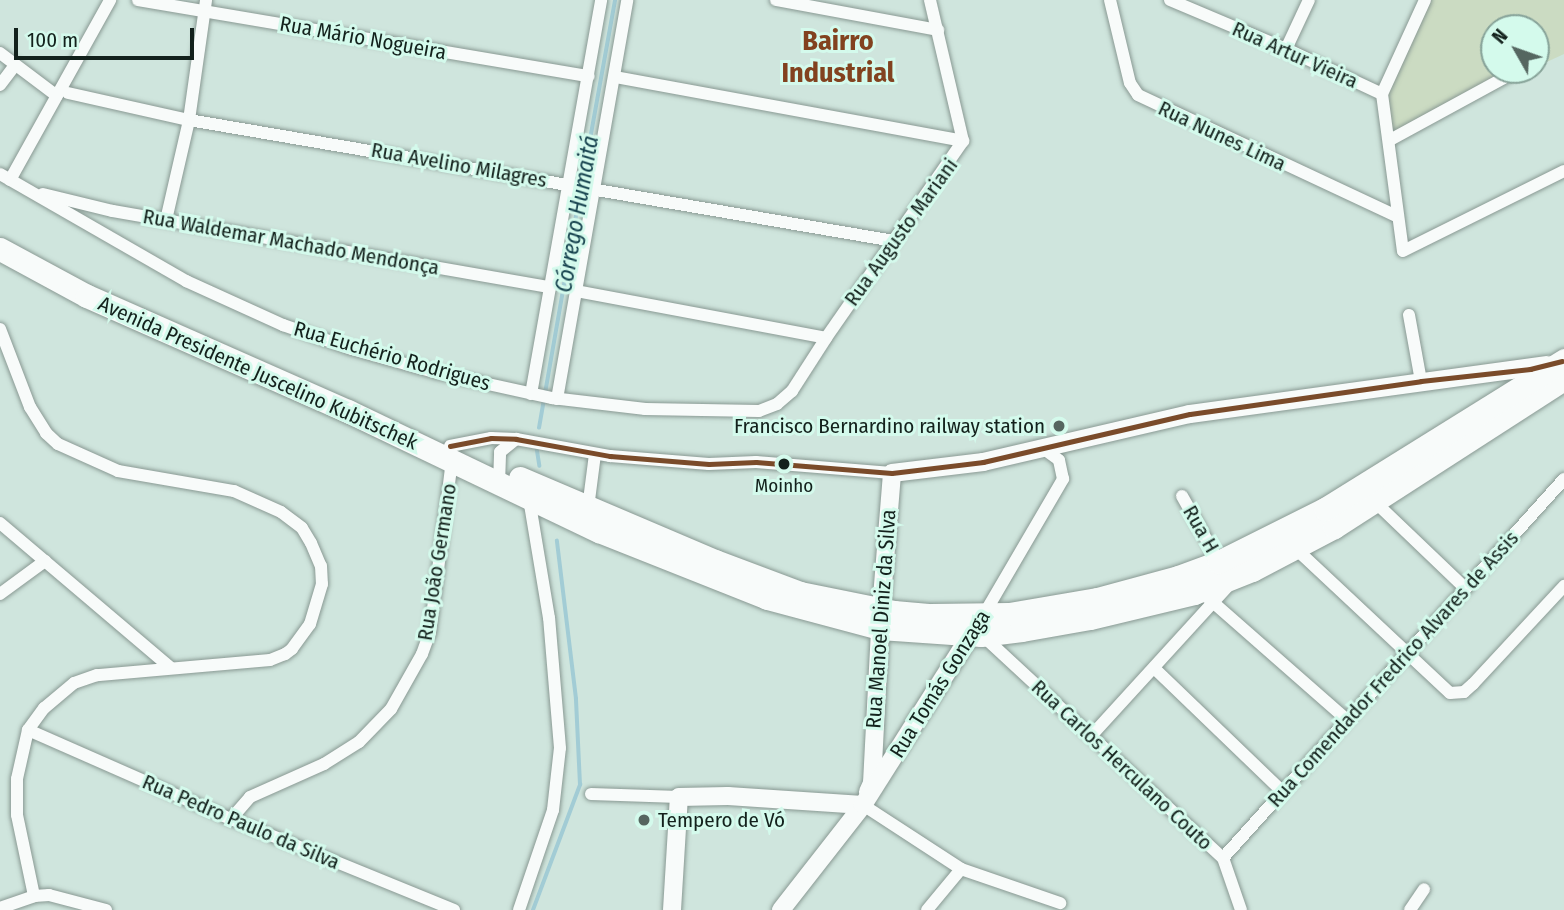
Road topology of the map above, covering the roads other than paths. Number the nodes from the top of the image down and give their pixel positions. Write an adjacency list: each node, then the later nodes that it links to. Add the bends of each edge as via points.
1 (110, 0): 21 (street)
2 (138, 0): 12 (street, Rua Mário Nogueira)
3 (601, 0): 17 (street)
4 (627, 0): 18 (street)
5 (776, 0): 13 (street)
6 (930, 0): 13 (street, Rua Augusto Mariani)
7 (1110, 0): 32 (street, Rua Nunes Lima, via 1130,83 1138,95)
8 (1170, 0): 11 (street, Rua Artur Vieira)
9 (1309, 0): 14 (street)
10 (1425, 0): 22 (street)
11 (1188, 3): 14 (street, Rua Artur Vieira)
12 (205, 6): 17 (street, Rua Mário Nogueira); 23 (street)
13 (938, 30): 25 (street, Rua Augusto Mariani)
14 (1286, 49): 22 (street, Rua Artur Vieira)
15 (0, 53): 16 (street)
16 (15, 65): 20 (street); 21 (street)
17 (589, 76): 28 (street)
18 (614, 77): 25 (street); 29 (street)
19 (1493, 84): 24 (street)
20 (0, 85)
21 (62, 94): 23 (street, Rua Avelino Milagres); 27 (street)
22 (1382, 94): 24 (street)
23 (189, 120): 28 (street, Rua Avelino Milagres); 33 (street)
24 (1390, 140): 32 (street)
25 (963, 141): 36 (street, Rua Augusto Mariani)
26 (1564, 171): 32 (street, via 1403,251)
27 (5, 177): 30 (street, Rua Euchério Rodrigues)
28 (571, 184): 29 (street, Rua Avelino Milagres); 38 (street)
29 (592, 187): 36 (street, Rua Avelino Milagres); 39 (street)
30 (32, 192): 31 (street, Rua Waldemar Machado Mendonça); 35 (street, Rua Euchério Rodrigues)
31 (113, 211): 33 (street, Rua Waldemar Machado Mendonça); 35 (street)
32 (1398, 217)
33 (166, 220): 38 (street, Rua Waldemar Machado Mendonça)
34 (0, 234): 50 (highway, Avenida Presidente Juscelino Kubitschek, via 92,285)
35 (101, 234): 45 (street, Rua Euchério Rodrigues, via 186,281 283,325 426,369)
36 (894, 241): 42 (street, Rua Augusto Mariani)
37 (0, 249): 50 (highway, Avenida Presidente Juscelino Kubitschek, via 87,296)
38 (550, 287): 45 (street)
39 (576, 291): 42 (street); 46 (street)
40 (1409, 315): 44 (street)
41 (0, 329): 70 (street, via 30,407 58,444 118,471 234,491 265,503 292,519 311,543 321,566 322,584 310,624 292,649 270,660)
42 (826, 338): 47 (street, Rua Augusto Mariani, via 792,391)
43 (1563, 367): 44 (street); 57 (highway, Avenida Presidente Juscelino Kubitschek); 62 (highway, Avenida Presidente Juscelino Kubitschek)
44 (1421, 381): 49 (street, via 1190,414)
45 (534, 395): 46 (street, Rua Euchério Rodrigues)
46 (554, 398): 47 (street, Rua Euchério Rodrigues, via 645,409 758,411)
47 (776, 404)
48 (516, 439): 50 (street, via 491,438); 51 (street); 53 (street, via 500,452)
49 (1045, 450): 52 (street); 68 (street, Rua Tomás Gonzaga, via 1059,460 1063,479)
50 (451, 454): 53 (highway, Avenida Presidente Juscelino Kubitschek); 81 (street, Rua João Germano, via 430,632 391,709 359,742 324,764 250,797)
51 (594, 454): 52 (street); 58 (street)
52 (892, 473): 67 (street, Rua Manoel Diniz da Silva)
53 (499, 476): 56 (highway, Avenida Presidente Juscelino Kubitschek); 58 (highway, Avenida Presidente Juscelino Kubitschek)
54 (1564, 479): 64 (street, Rua Comendador Fredrico Alvares de Assis)
55 (1182, 496): 62 (street, Rua H)
56 (529, 499): 67 (highway, Avenida Presidente Juscelino Kubitschek, via 767,598); 91 (street, via 550,618 559,748 553,810)
57 (1374, 501): 60 (highway, Avenida Presidente Juscelino Kubitschek); 64 (street)
58 (588, 508): 67 (highway, Avenida Presidente Juscelino Kubitschek, via 769,582)
59 (0, 523): 61 (street)
60 (1295, 548): 62 (highway, Avenida Presidente Juscelino Kubitschek); 69 (street)
61 (45, 561): 65 (street); 70 (street)
62 (1228, 569): 66 (highway, Avenida Presidente Juscelino Kubitschek); 68 (highway, Avenida Presidente Juscelino Kubitschek, via 1178,577)
63 (1564, 586): 69 (street, via 1464,692 1450,693)
64 (1465, 587): 69 (street, Rua Comendador Fredrico Alvares de Assis)
65 (0, 594)
66 (1204, 597): 68 (highway, Avenida Presidente Juscelino Kubitschek, via 1090,618); 71 (street); 72 (street)
67 (881, 619): 68 (highway, Avenida Presidente Juscelino Kubitschek); 74 (street, Rua Manoel Diniz da Silva)
68 (979, 628): 75 (street, Rua Tomás Gonzaga); 76 (street, Rua Carlos Herculano Couto)
69 (1406, 653): 72 (street, Rua Comendador Fredrico Alvares de Assis)
70 (172, 668): 73 (street, via 97,675 74,684 44,708)
71 (1154, 668): 76 (street); 77 (street)
72 (1346, 719): 77 (street, Rua Comendador Fredrico Alvares de Assis)
73 (28, 730): 81 (street, Rua Pedro Paulo da Silva); 85 (street, via 20,758 17,815)
74 (873, 730): 75 (street, via 890,743); 80 (street, Rua Manoel Diniz da Silva, via 872,783)
75 (908, 735): 80 (street, Rua Tomás Gonzaga)
76 (1091, 736): 82 (street, Rua Carlos Herculano Couto)
77 (1282, 791): 82 (street, Rua Comendador Fredrico Alvares de Assis)
78 (591, 794): 79 (street)
79 (679, 797): 80 (street); 92 (street)
80 (863, 805): 83 (street); 93 (street, Rua Tomás Gonzaga)
81 (231, 819): 90 (street, Rua Pedro Paulo da Silva)
82 (1223, 858): 95 (street, Rua Carlos Herculano Couto)
83 (961, 869): 86 (street); 94 (street)
84 (1424, 889): 87 (street)
85 (34, 896): 88 (street); 89 (street, via 58,896)
86 (1060, 903)
87 (1412, 905): 96 (street)
88 (0, 908)
89 (106, 910)
90 (454, 910)
91 (519, 910)
92 (672, 910)
93 (781, 910)
94 (927, 910)
95 (1241, 910)
96 (1426, 910)

